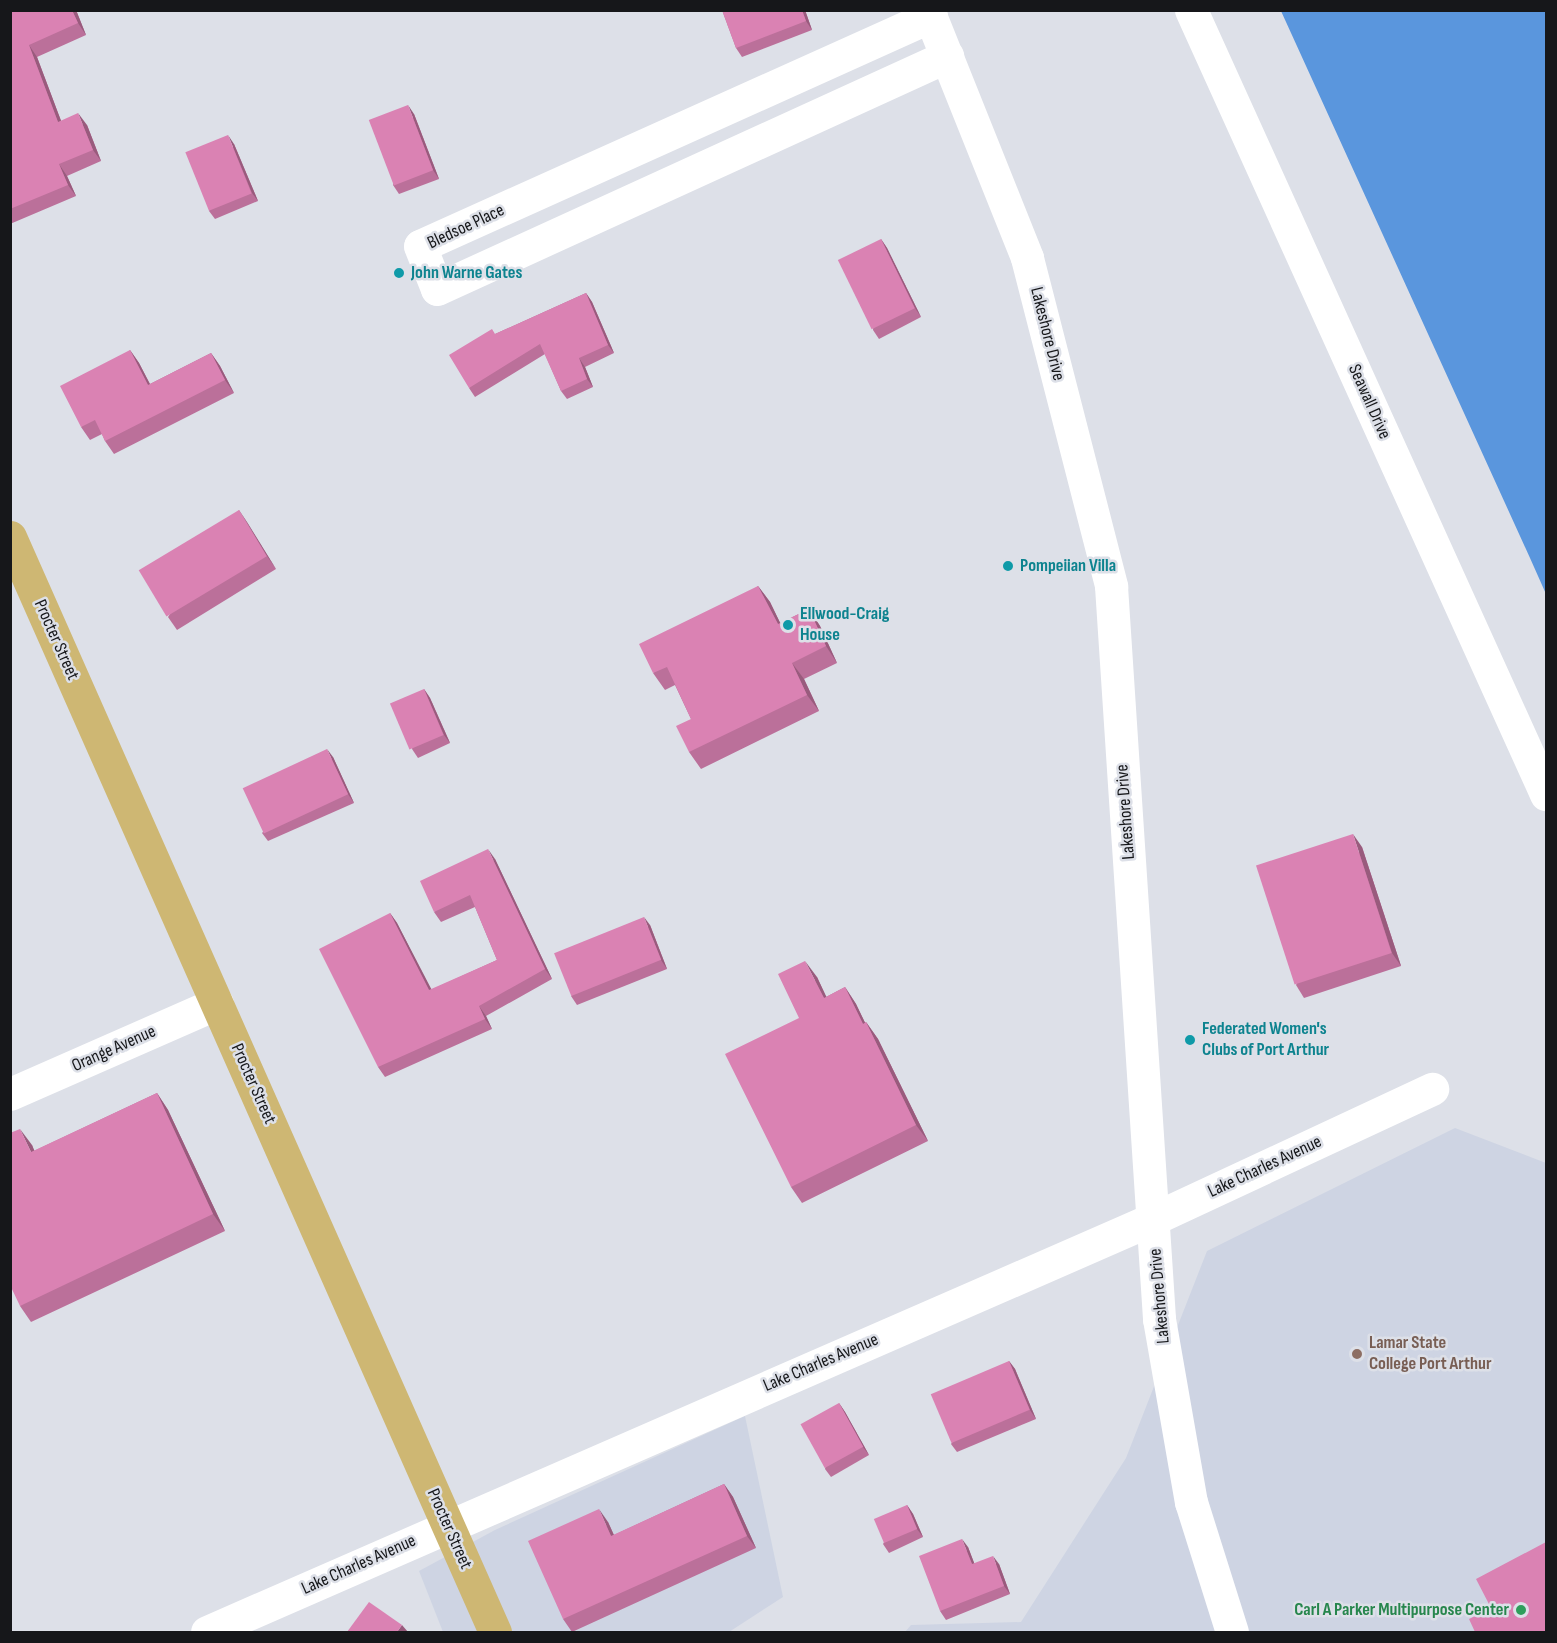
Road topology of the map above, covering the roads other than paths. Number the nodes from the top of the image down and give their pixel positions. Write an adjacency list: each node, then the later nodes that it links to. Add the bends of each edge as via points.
1 (1191, 10): 5 (street, Seawall Drive)
2 (929, 13): 3 (street, Lakeshore Drive); 3 (street, Bledsoe Place, via 420,246 437,289)
3 (947, 56): 9 (street, Lakeshore Drive, via 1027,258 1110,586)
4 (10, 537): 6 (main road, Procter Street)
5 (1546, 794)
6 (217, 1004): 8 (street, Orange Avenue); 10 (main road, Procter Street)
7 (1432, 1089): 9 (street, Lake Charles Avenue)
8 (10, 1094)
9 (1155, 1218): 10 (street, Lake Charles Avenue); 13 (street, Lakeshore Drive, via 1159,1319 1191,1502)
10 (447, 1525): 11 (street, Lake Charles Avenue); 12 (main road, Procter Street)
11 (207, 1632)
12 (495, 1632)
13 (1232, 1632)

